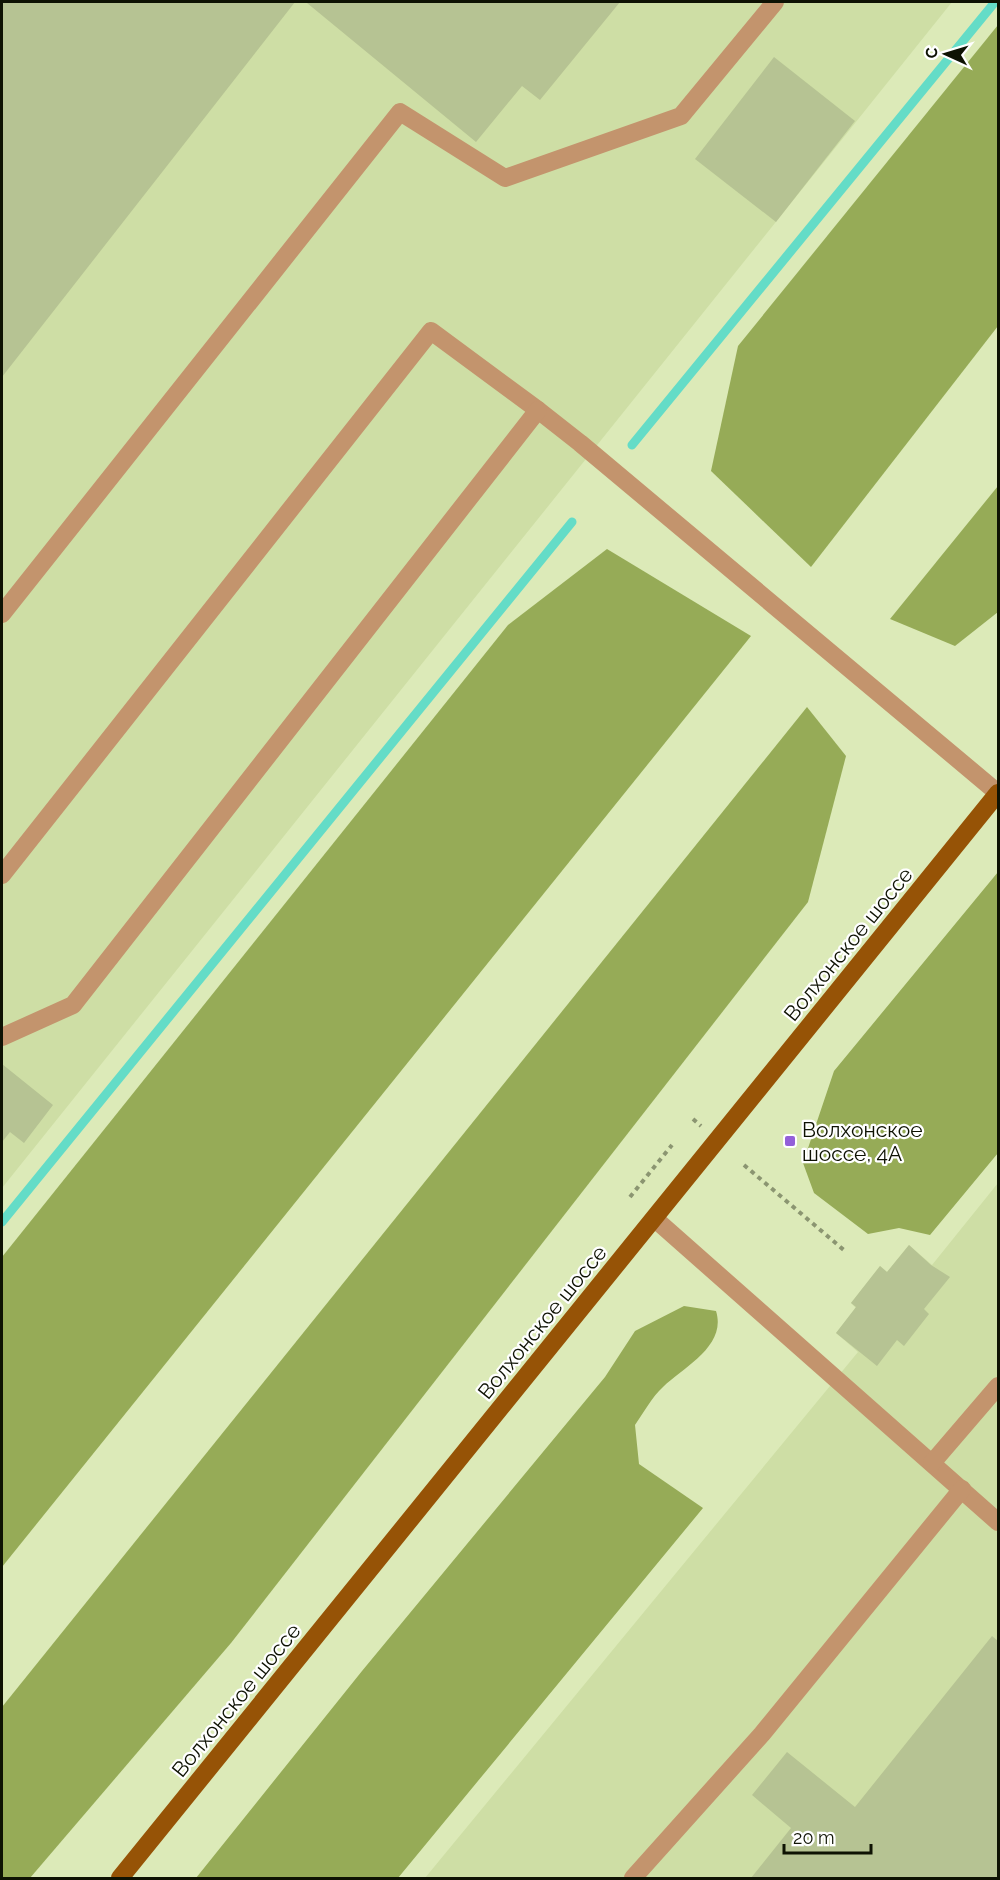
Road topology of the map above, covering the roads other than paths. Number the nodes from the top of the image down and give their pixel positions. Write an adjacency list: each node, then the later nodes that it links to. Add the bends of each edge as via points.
1 (775, 2): 3 (street, via 681,116 505,178 400,112)
2 (538, 410): 4 (street); 5 (street, via 431,331); 6 (street, via 73,1005)
3 (2, 614)
4 (999, 793): 7 (main road, Волхонское шоссе)
5 (2, 875)
6 (2, 1036)
7 (654, 1219): 9 (street); 12 (main road, Волхонское шоссе)
8 (999, 1386): 9 (street)
9 (932, 1463): 10 (street)
10 (962, 1489): 11 (street); 13 (street, via 762,1734)
11 (999, 1522)
12 (120, 1878)
13 (633, 1878)

